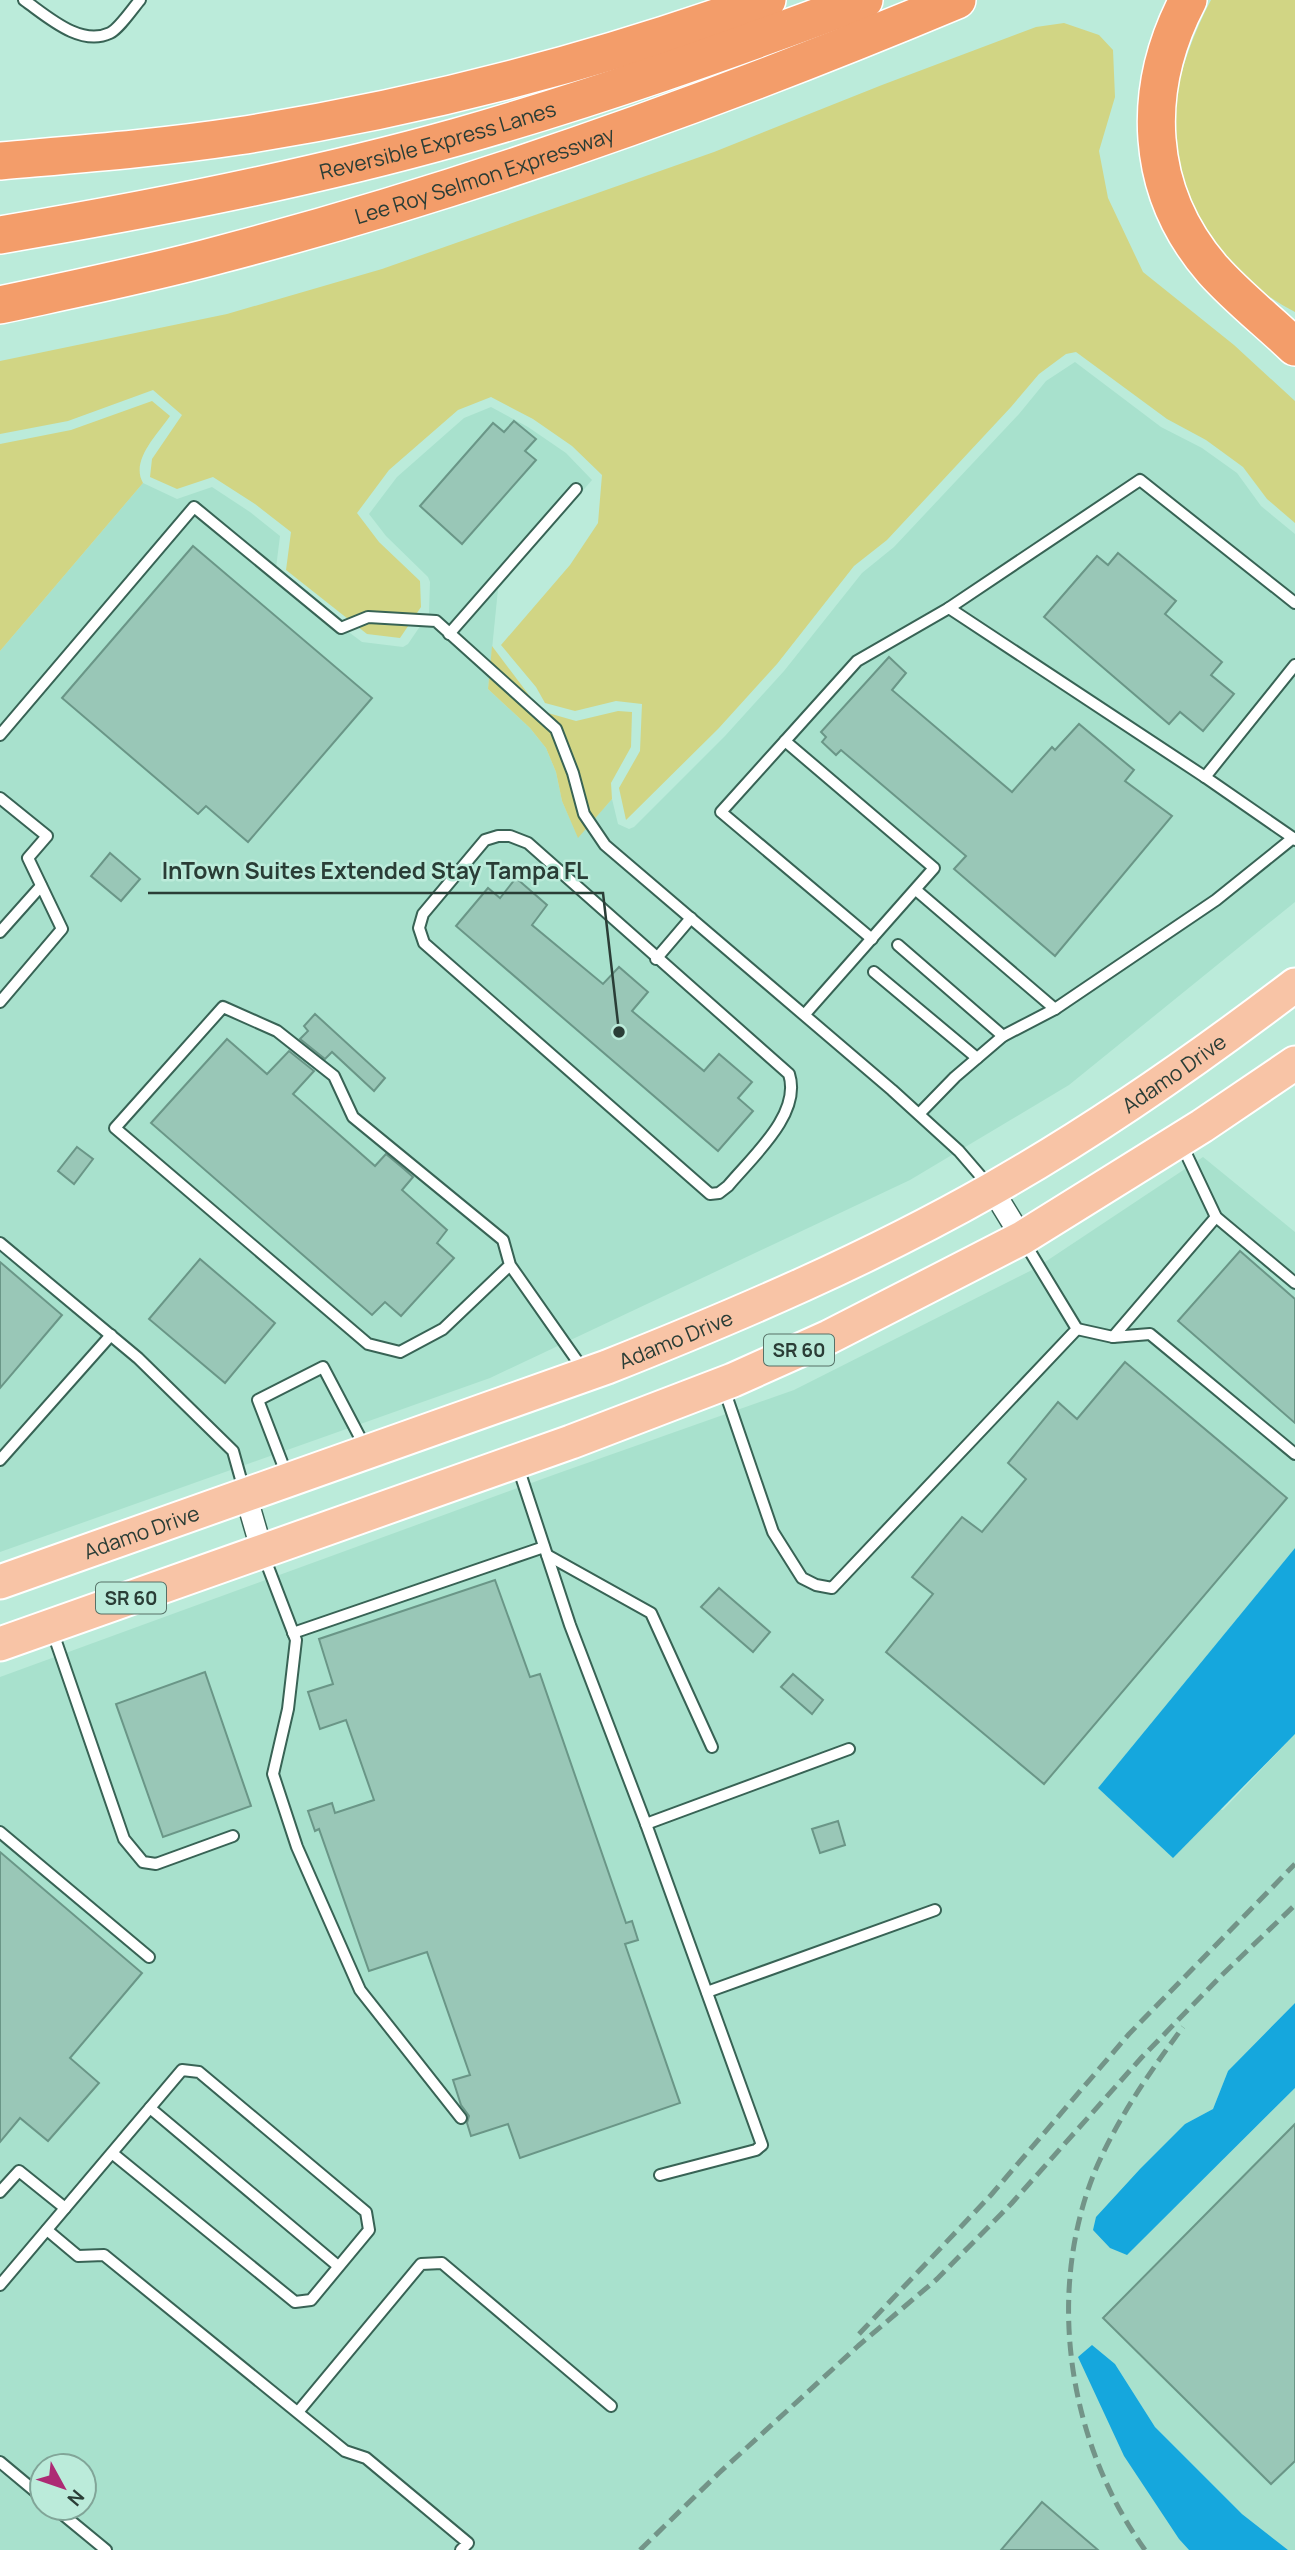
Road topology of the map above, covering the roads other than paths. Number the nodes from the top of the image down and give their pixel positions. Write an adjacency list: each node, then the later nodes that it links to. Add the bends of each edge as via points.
1 (24, 0): 2 (lane, via 60,26 89,37 111,33)
2 (140, 0)
3 (767, 0): 7 (highway, via 561,67 394,108 156,147)
4 (864, 0): 8 (highway, Reversible Express Lanes, via 583,100 455,137 222,193)
5 (957, 0): 9 (highway, Lee Roy Selmon Expressway, via 782,71 498,173 221,254)
6 (1188, 0): 10 (highway, via 1167,47 1158,83 1156,145 1161,172 1196,248 1226,284)
7 (0, 161)
8 (0, 235)
9 (0, 305)
10 (1288, 336)
11 (576, 489): 14 (lane)
12 (1295, 603): 13 (lane, via 1140,480)
13 (949, 608): 17 (lane, via 857,661); 18 (lane)
14 (449, 634): 16 (lane, via 436,621 368,617 341,628 194,507); 23 (lane, via 556,729 584,814 605,845)
15 (1295, 665): 18 (lane)
16 (0, 735)
17 (785, 741): 22 (lane, via 934,868); 25 (lane, via 721,812)
18 (1205, 777): 20 (lane)
19 (2, 805): 21 (lane, via 47,836 28,858)
20 (1294, 839): 31 (lane, via 1216,900)
21 (41, 886): 24 (lane); 30 (lane, via 62,929)
22 (916, 890): 25 (lane); 31 (lane)
23 (691, 919): 27 (lane); 32 (lane)
24 (0, 932)
25 (872, 939): 32 (lane)
26 (898, 945): 33 (lane)
27 (656, 959): 27 (lane, via 789,1074 793,1086 785,1117 719,1193 710,1194 424,943 419,928 423,915 485,840 510,836 528,843)
28 (874, 972): 34 (lane)
29 (1295, 985): 38 (main road, Adamo Drive / SR 60, via 1143,1095)
30 (0, 1002)
31 (1055, 1009): 33 (lane)
32 (805, 1014): 36 (lane)
33 (1003, 1036): 34 (lane)
34 (976, 1058): 36 (lane)
35 (1295, 1063): 37 (main road, SR 60)
36 (919, 1114): 38 (lane)
37 (1179, 1140): 39 (lane); 40 (main road, SR 60)
38 (992, 1189): 40 (street); 47 (main road, Adamo Drive / SR 60, via 803,1285)
39 (1216, 1217): 43 (lane); 46 (lane)
40 (1021, 1238): 44 (lane); 48 (main road, SR 60, via 829,1337)
41 (0, 1244): 45 (lane)
42 (510, 1265): 42 (lane, via 443,1329 400,1352 368,1344 115,1128 223,1007 277,1031 334,1076 353,1117 503,1240); 47 (lane)
43 (1295, 1283)
44 (1077, 1329): 46 (lane); 48 (lane, via 832,1588 802,1578 773,1532)
45 (111, 1335): 51 (lane); 54 (lane, via 233,1451)
46 (1113, 1337): 50 (lane, via 1150,1334)
47 (587, 1374): 49 (main road, Adamo Drive / SR 60)
48 (722, 1384): 52 (main road, SR 60)
49 (368, 1453): 53 (main road, Adamo Drive / SR 60); 53 (lane, via 323,1367 258,1400)
50 (1295, 1454)
51 (0, 1460)
52 (516, 1461): 55 (main road, SR 60); 56 (lane)
53 (289, 1481): 54 (main road, Adamo Drive / SR 60)
54 (246, 1496): 55 (street); 57 (main road, Adamo Drive / SR 60)
55 (262, 1551): 58 (main road, SR 60); 59 (lane)
56 (545, 1551): 59 (lane); 61 (lane, via 651,1613); 63 (lane)
57 (0, 1582)
58 (51, 1627): 60 (main road, SR 60); 65 (lane, via 124,1839 142,1862 156,1864)
59 (293, 1633): 70 (lane, via 288,1709 273,1774 297,1847 360,1990)
60 (0, 1644)
61 (712, 1747)
62 (849, 1749): 63 (lane)
63 (646, 1824): 68 (lane)
64 (0, 1832): 67 (lane)
65 (233, 1836)
66 (935, 1910): 68 (lane)
67 (149, 1957)
68 (707, 1992): 72 (lane, via 762,2145)
69 (150, 2108): 71 (lane); 76 (lane); 76 (lane, via 182,2070 199,2072 356,2203 366,2212 369,2230)
70 (461, 2118)
71 (112, 2152): 74 (lane); 76 (lane, via 295,2302 311,2300)
72 (660, 2175)
73 (0, 2192): 74 (lane, via 19,2171)
74 (65, 2208): 75 (lane)
75 (47, 2230): 77 (lane); 80 (lane, via 78,2256 104,2255)
76 (338, 2266)
77 (4, 2272): 78 (lane)
78 (0, 2285)
79 (611, 2406): 80 (lane, via 442,2263 421,2264)
80 (298, 2412): 85 (lane, via 345,2451 366,2458 468,2543)
81 (0, 2462): 82 (lane)
82 (28, 2485)
83 (72, 2522): 84 (lane)
84 (106, 2550)
85 (461, 2550)

